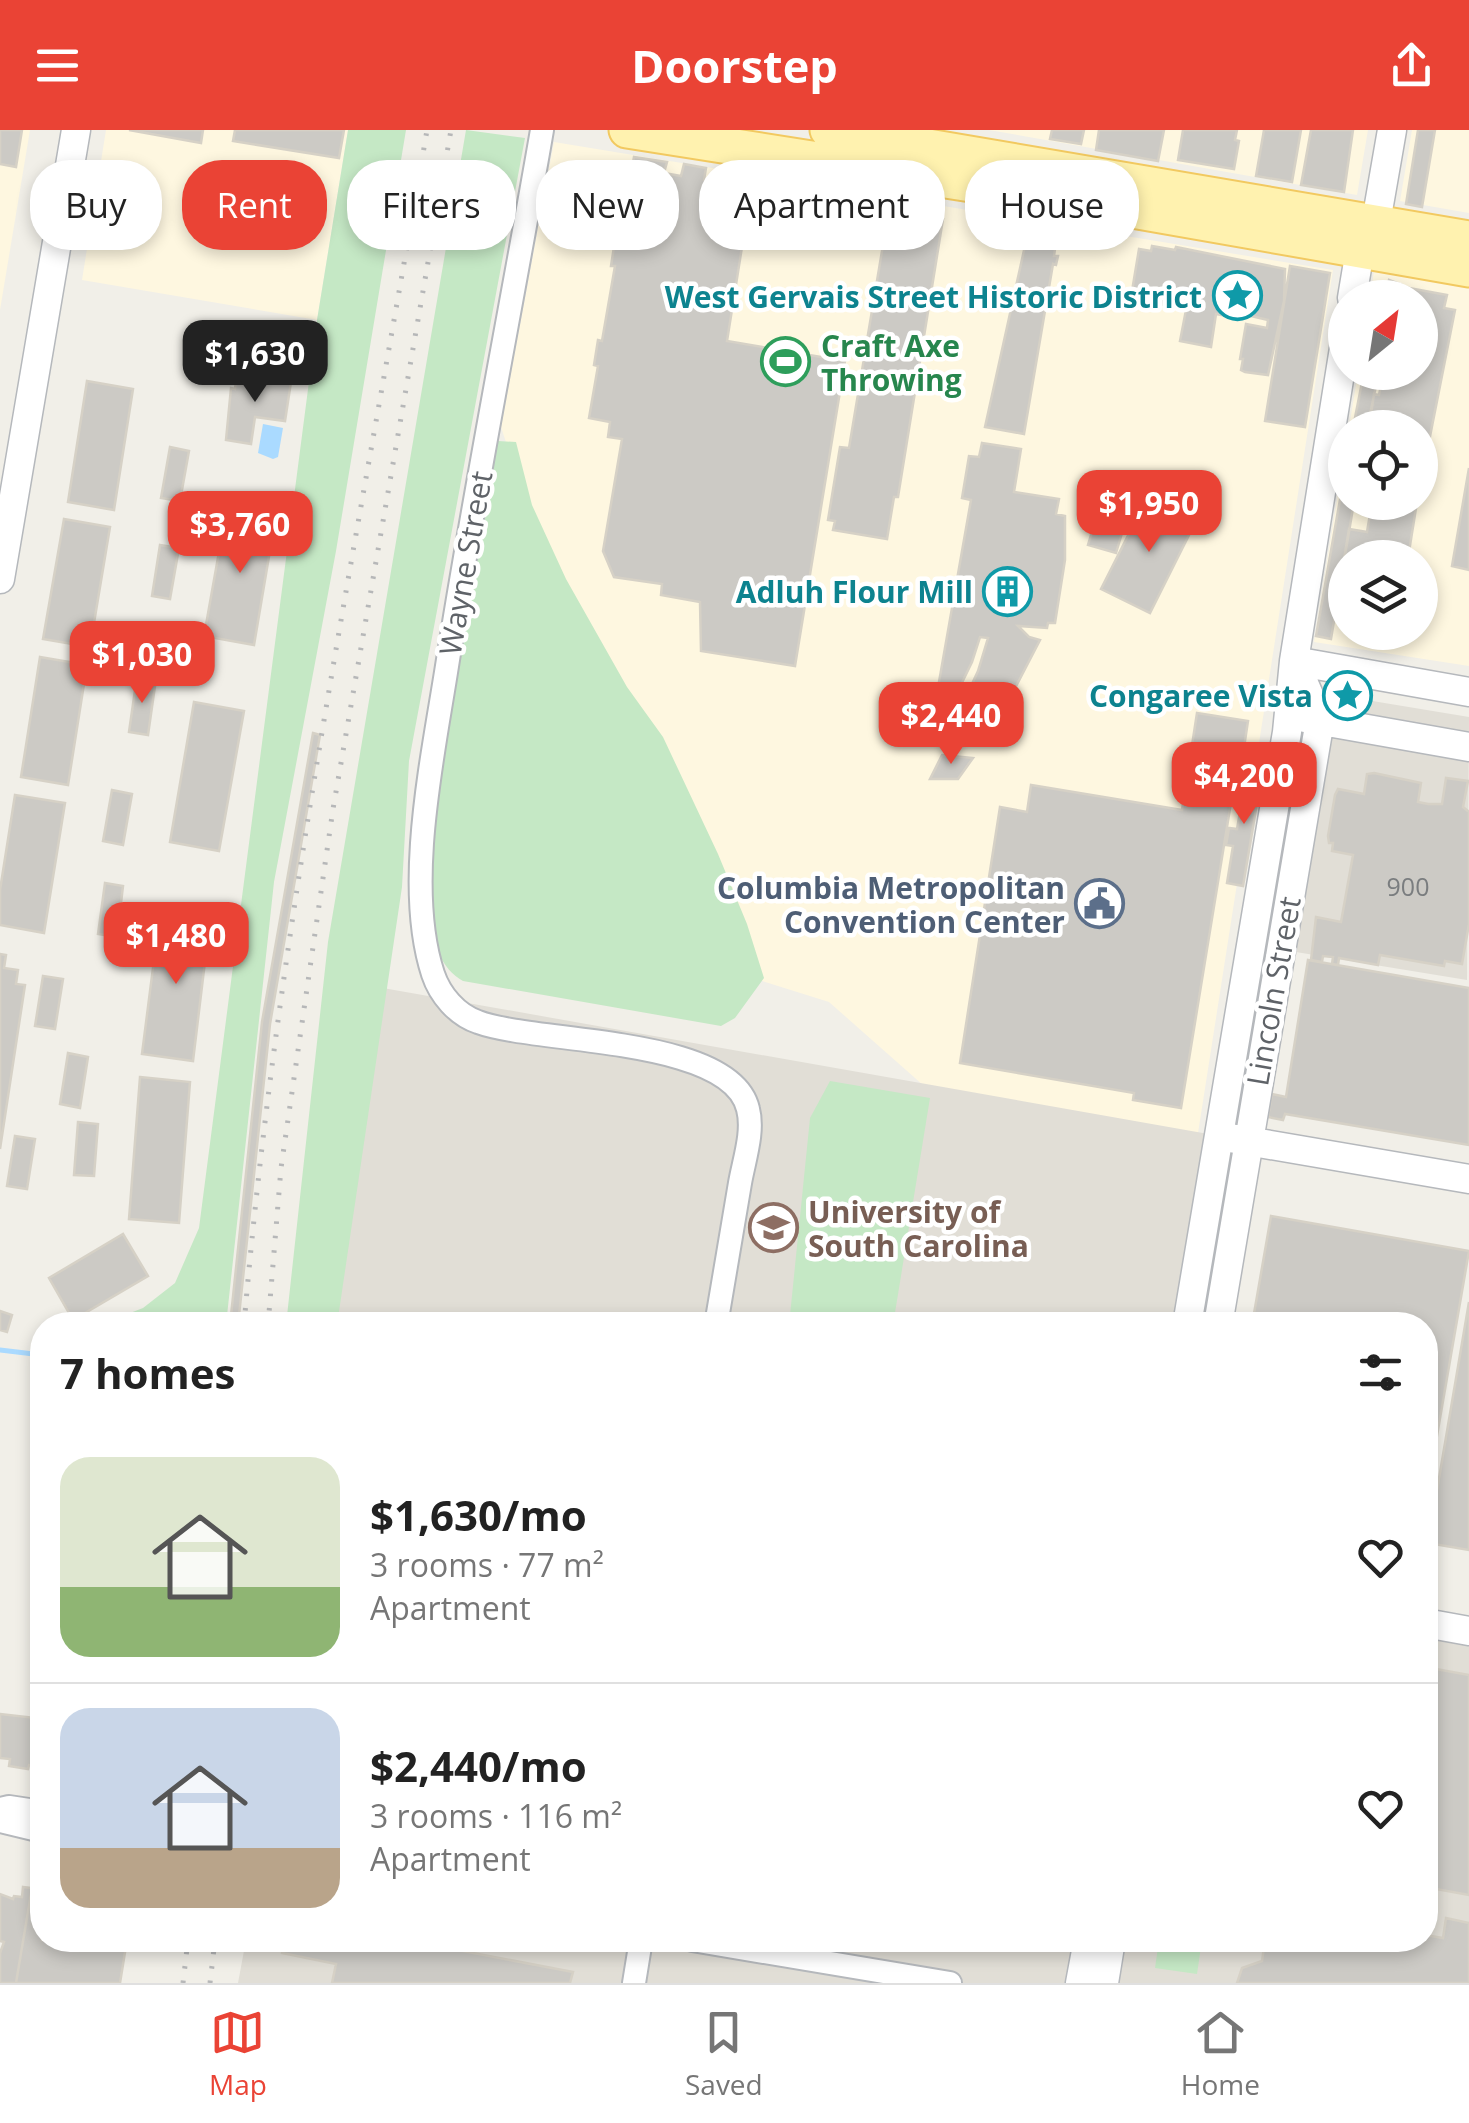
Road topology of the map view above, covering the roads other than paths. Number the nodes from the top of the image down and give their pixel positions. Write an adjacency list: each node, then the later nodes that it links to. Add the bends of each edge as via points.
1 (76, 130): 12 (street)
2 (542, 130): 22 (street, Wayne Street, via 426,799 423,891 432,967 444,996 466,1017 717,1070 741,1091 750,1125)
3 (626, 130): 6 (main road)
4 (828, 130): 6 (main road)
5 (1392, 130): 7 (street)
6 (950, 154): 7 (main road)
7 (1368, 236): 8 (main road); 9 (main road); 10 (street)
8 (1469, 238)
9 (1469, 268)
10 (1357, 280)
11 (1337, 390): 14 (street, Lincoln Street)
12 (10, 460): 13 (street)
13 (0, 580)
14 (1294, 662): 15 (street); 16 (street, Lincoln Street); 17 (street)
15 (1469, 692)
16 (1288, 715): 17 (street); 19 (street, Lincoln Street)
17 (1320, 720): 18 (street); 20 (street, Lincoln Street)
18 (1469, 746)
19 (1219, 1136): 20 (street); 23 (street, Lincoln Street)
20 (1248, 1141): 21 (street); 24 (street, Lincoln Street)
21 (1469, 1179)
22 (718, 1312)
23 (1189, 1312)
24 (1220, 1312)
25 (1438, 1625): 26 (street)
26 (1469, 1630)
27 (0, 1809): 28 (street)
28 (30, 1810)
29 (0, 1821): 30 (street)
30 (30, 1828)
31 (638, 1952): 35 (street)
32 (764, 1952): 36 (street)
33 (1086, 1952): 37 (street)
34 (1109, 1952): 38 (street)
35 (634, 1983)
36 (950, 1983)
37 (1080, 1983)
38 (1104, 1983)

